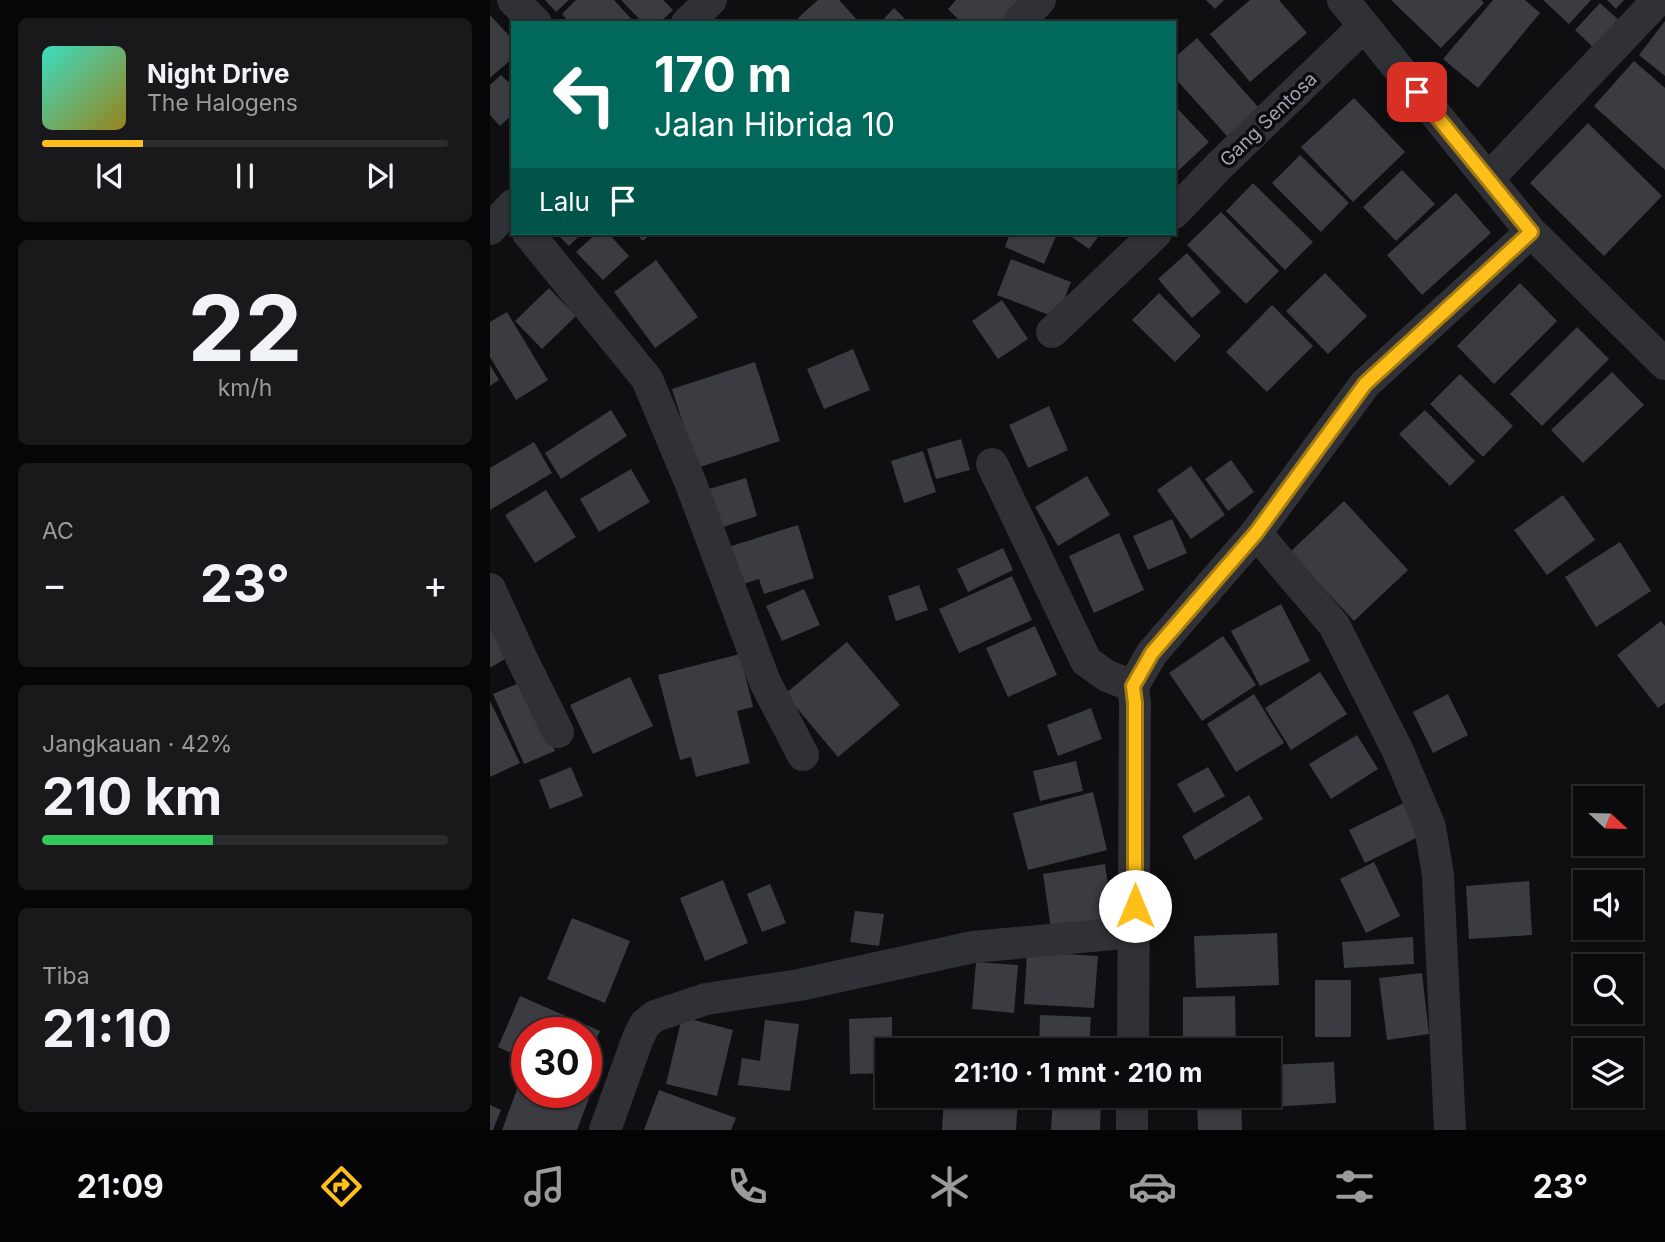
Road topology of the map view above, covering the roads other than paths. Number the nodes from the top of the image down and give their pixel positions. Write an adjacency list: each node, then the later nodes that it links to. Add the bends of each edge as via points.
1 (513, 0): 6 (street)
2 (711, 0): 7 (street)
3 (1040, 0): 8 (street)
4 (1343, 0): 9 (street)
5 (1658, 0): 10 (street)
6 (534, 21)
7 (689, 21)
8 (1020, 21)
9 (1363, 27): 10 (street); 11 (street, Gang Sentosa)
10 (1488, 179): 12 (street)
11 (1176, 211)
12 (1531, 232): 16 (street); 18 (street, via 1365,384)
13 (525, 235): 22 (street, via 647,379 765,682)
14 (1154, 235): 15 (street)
15 (1052, 332)
16 (1665, 364)
17 (992, 464): 20 (street, via 1086,661)
18 (1256, 533): 20 (street, via 1152,653); 28 (street, via 1334,625 1398,751 1430,827 1438,875)
19 (490, 589): 21 (street)
20 (1133, 686): 23 (street)
21 (558, 732)
22 (803, 755)
23 (1135, 932): 24 (street); 26 (street, via 973,947 665,1011 645,1024)
24 (1133, 1038)
25 (1132, 1108): 27 (street)
26 (605, 1130)
27 (1132, 1130)
28 (1450, 1130)

